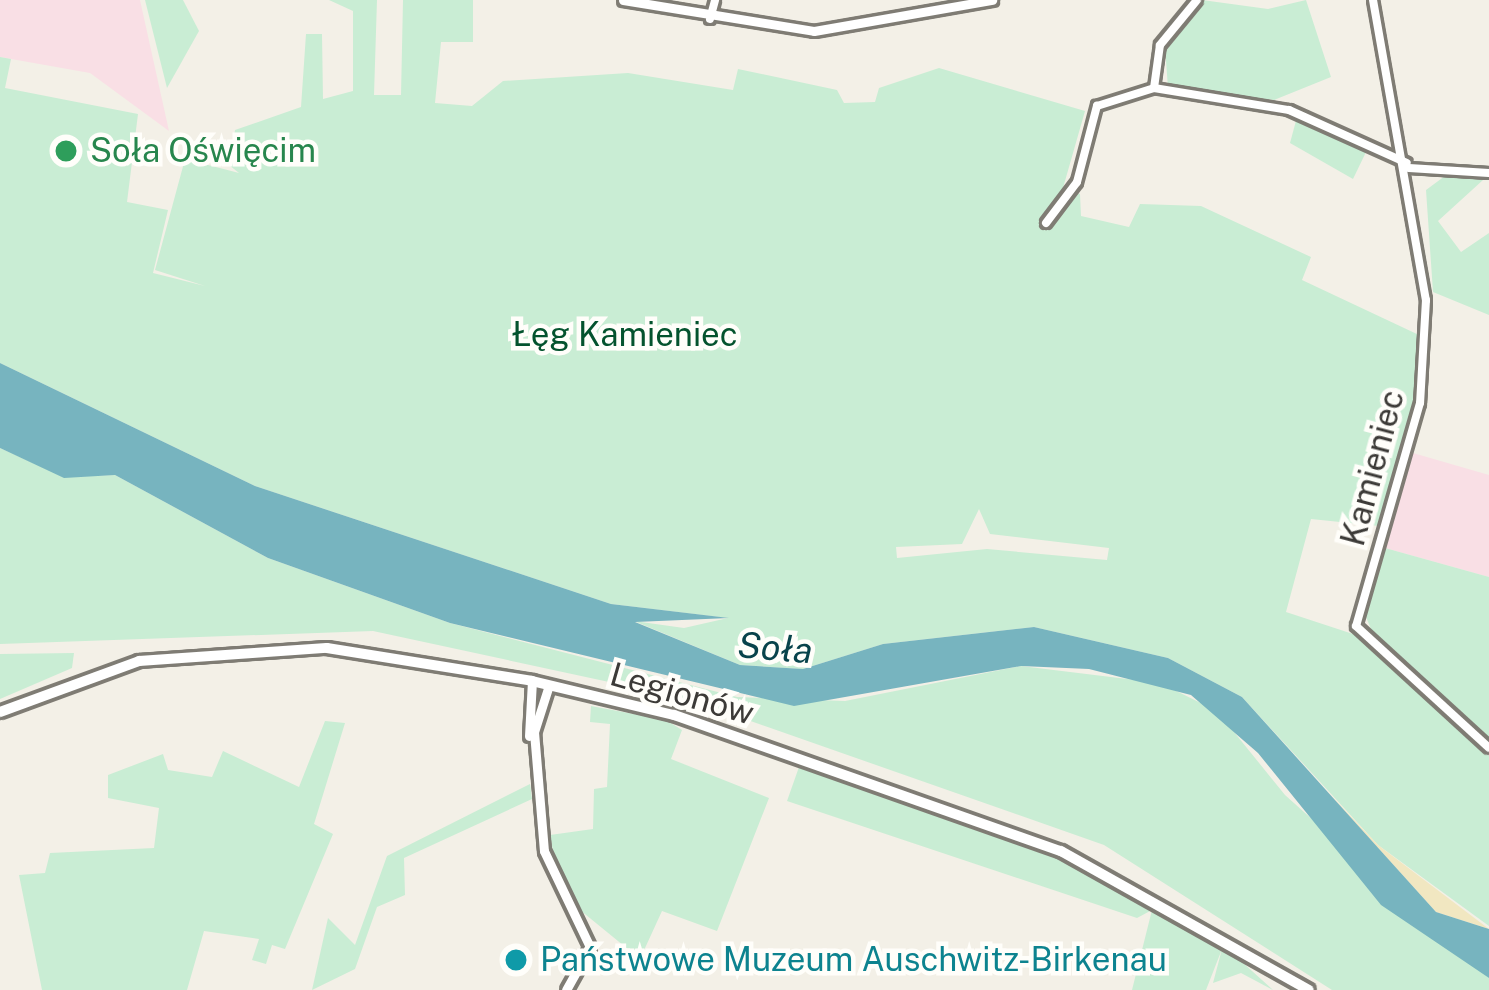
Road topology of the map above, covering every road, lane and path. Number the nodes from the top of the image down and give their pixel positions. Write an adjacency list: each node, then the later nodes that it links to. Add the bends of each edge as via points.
1 (623, 0): 6 (street)
2 (715, 0): 6 (street)
3 (992, 0): 6 (street, via 832,30)
4 (1198, 0): 7 (street, via 1160,45)
5 (1373, 0): 8 (street, Kamieniec)
6 (710, 20)
7 (1154, 88): 8 (street, via 1289,110); 10 (street, via 1096,106 1077,182)
8 (1409, 166): 9 (street); 14 (street, Kamieniec, via 1426,300 1420,404 1356,626)
9 (1489, 172)
10 (1046, 223)
11 (532, 681): 12 (main road, Legionów); 13 (main road, Legionów, via 327,648 139,661); 15 (street)
12 (549, 685): 15 (street, via 536,716); 16 (main road, Legionów, via 674,715 1061,851)
13 (0, 712)
14 (1489, 748)
15 (537, 778): 17 (street, via 548,872 590,947)
16 (1289, 985): 18 (main road, Legionów)
17 (566, 990)
18 (1309, 990)

